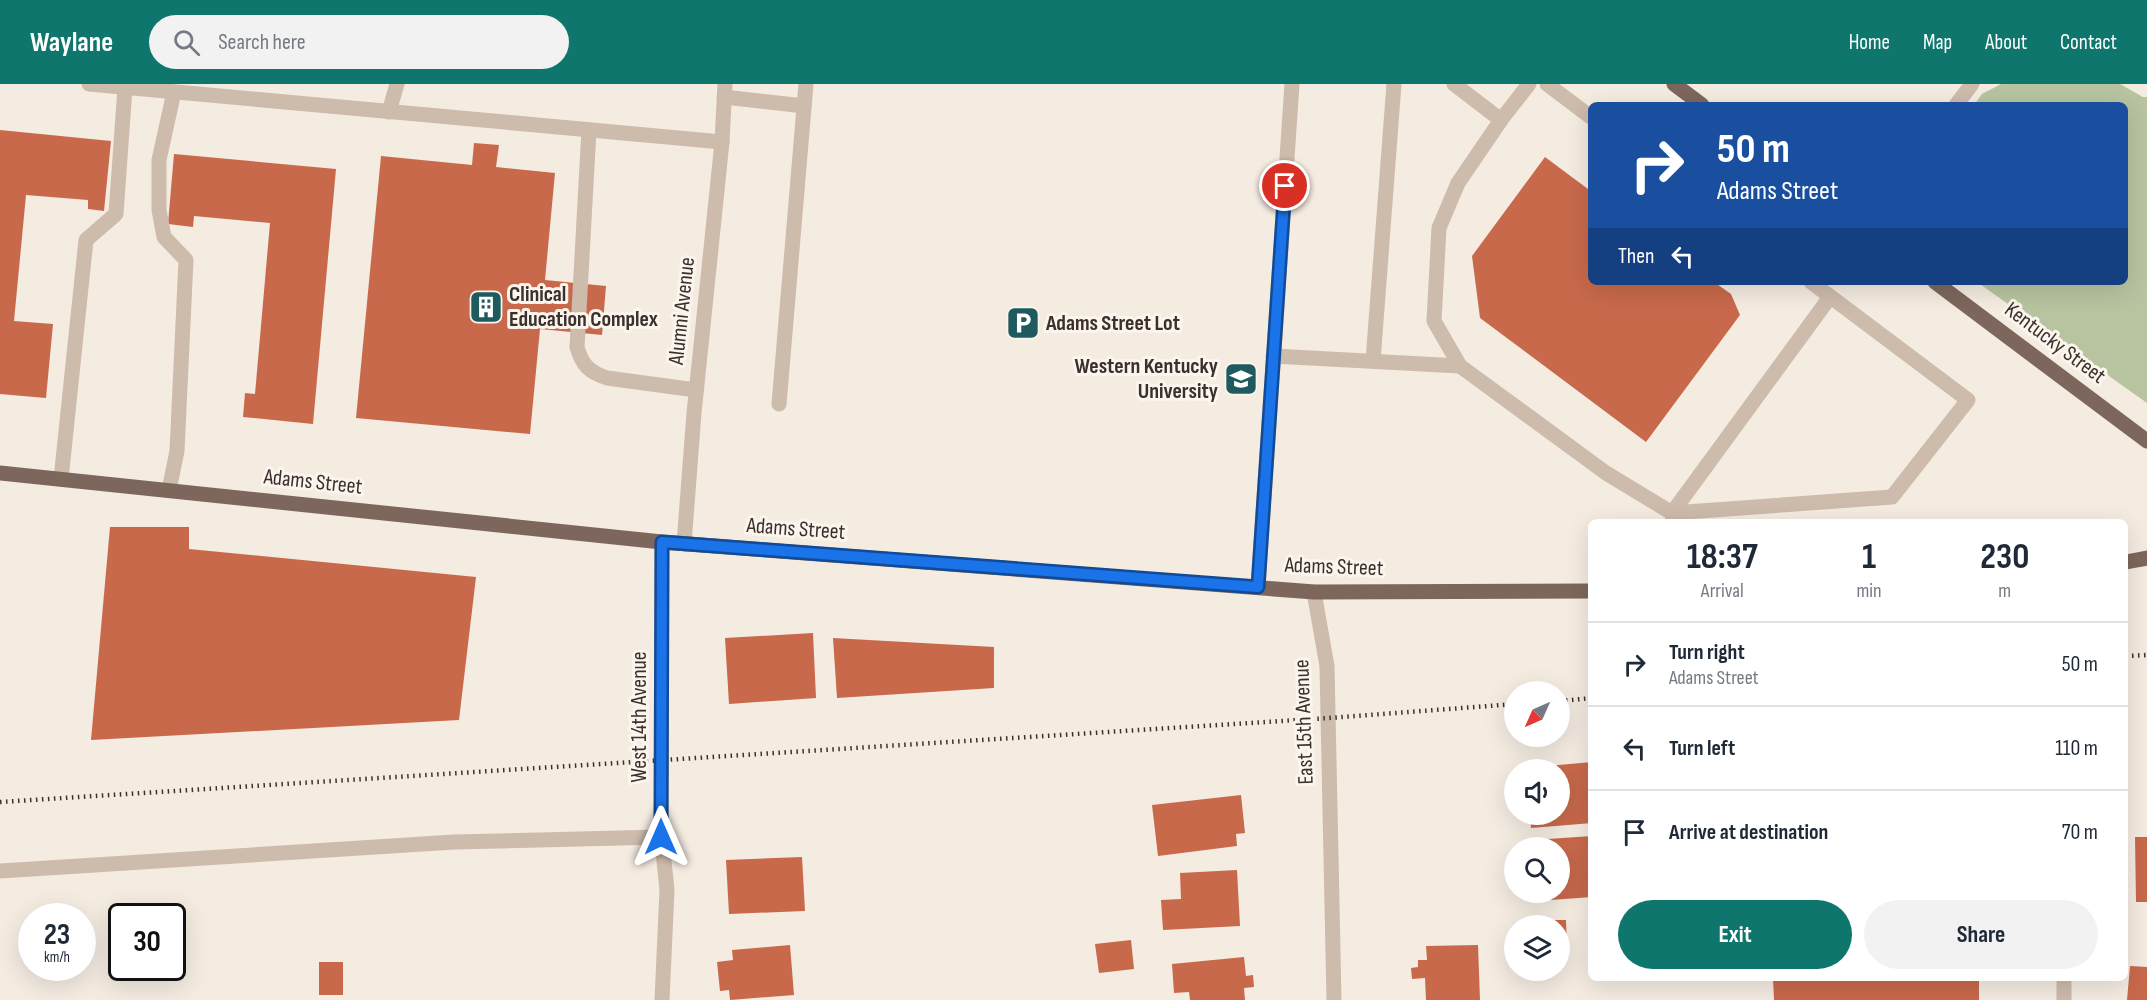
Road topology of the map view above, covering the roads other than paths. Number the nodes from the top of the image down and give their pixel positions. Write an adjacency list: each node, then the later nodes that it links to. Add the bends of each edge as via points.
1 (89, 84): 11 (street)
2 (397, 84): 17 (street)
3 (806, 84): 16 (street)
4 (1292, 84): 25 (street)
5 (1394, 84): 26 (street)
6 (1454, 84): 19 (street)
7 (1529, 84): 19 (street)
8 (1546, 84): 18 (street)
9 (1674, 84): 14 (main road)
10 (1972, 84): 15 (street)
11 (126, 88): 13 (street); 32 (street, via 116,214 86,240)
12 (725, 91): 16 (street); 21 (street, Alumni Avenue)
13 (174, 92): 17 (street); 33 (street, via 159,160 159,210 164,237 186,260 177,451)
14 (1698, 102)
15 (1958, 102)
16 (804, 106): 29 (street)
17 (389, 112): 20 (street)
18 (1588, 115)
19 (1501, 120): 27 (street, via 1458,183 1439,228 1434,321)
20 (589, 130): 21 (street); 28 (street, via 577,347 580,358 587,369 607,378)
21 (722, 142): 28 (street, Alumni Avenue)
22 (1815, 285): 24 (street)
23 (1939, 285): 30 (main road, Kentucky Street)
24 (1830, 297): 34 (street); 34 (street, via 1968,400 1892,497)
25 (1273, 356): 26 (street); 39 (street)
26 (1373, 361): 27 (street)
27 (1460, 366): 34 (street)
28 (696, 390): 36 (street, Alumni Avenue)
29 (779, 404)
30 (2147, 441)
31 (0, 473): 32 (main road, Adams Street)
32 (61, 479): 33 (main road, Adams Street)
33 (169, 490): 35 (main road, Adams Street)
34 (1672, 518)
35 (662, 542): 36 (main road, Adams Street); 42 (street, West 14th Avenue)
36 (684, 543): 39 (main road, Adams Street)
37 (2147, 558): 38 (main road)
38 (2128, 562)
39 (1258, 587): 41 (main road, Adams Street)
40 (1588, 591): 41 (main road, Adams Street)
41 (1314, 592): 46 (street, East 15th Avenue, via 1327,666)
42 (661, 837): 43 (street, via 454,842); 45 (street, West 14th Avenue, via 667,890)
43 (0, 871)
44 (2064, 981): 47 (street)
45 (662, 1000)
46 (1335, 1000)
47 (2064, 1000)

